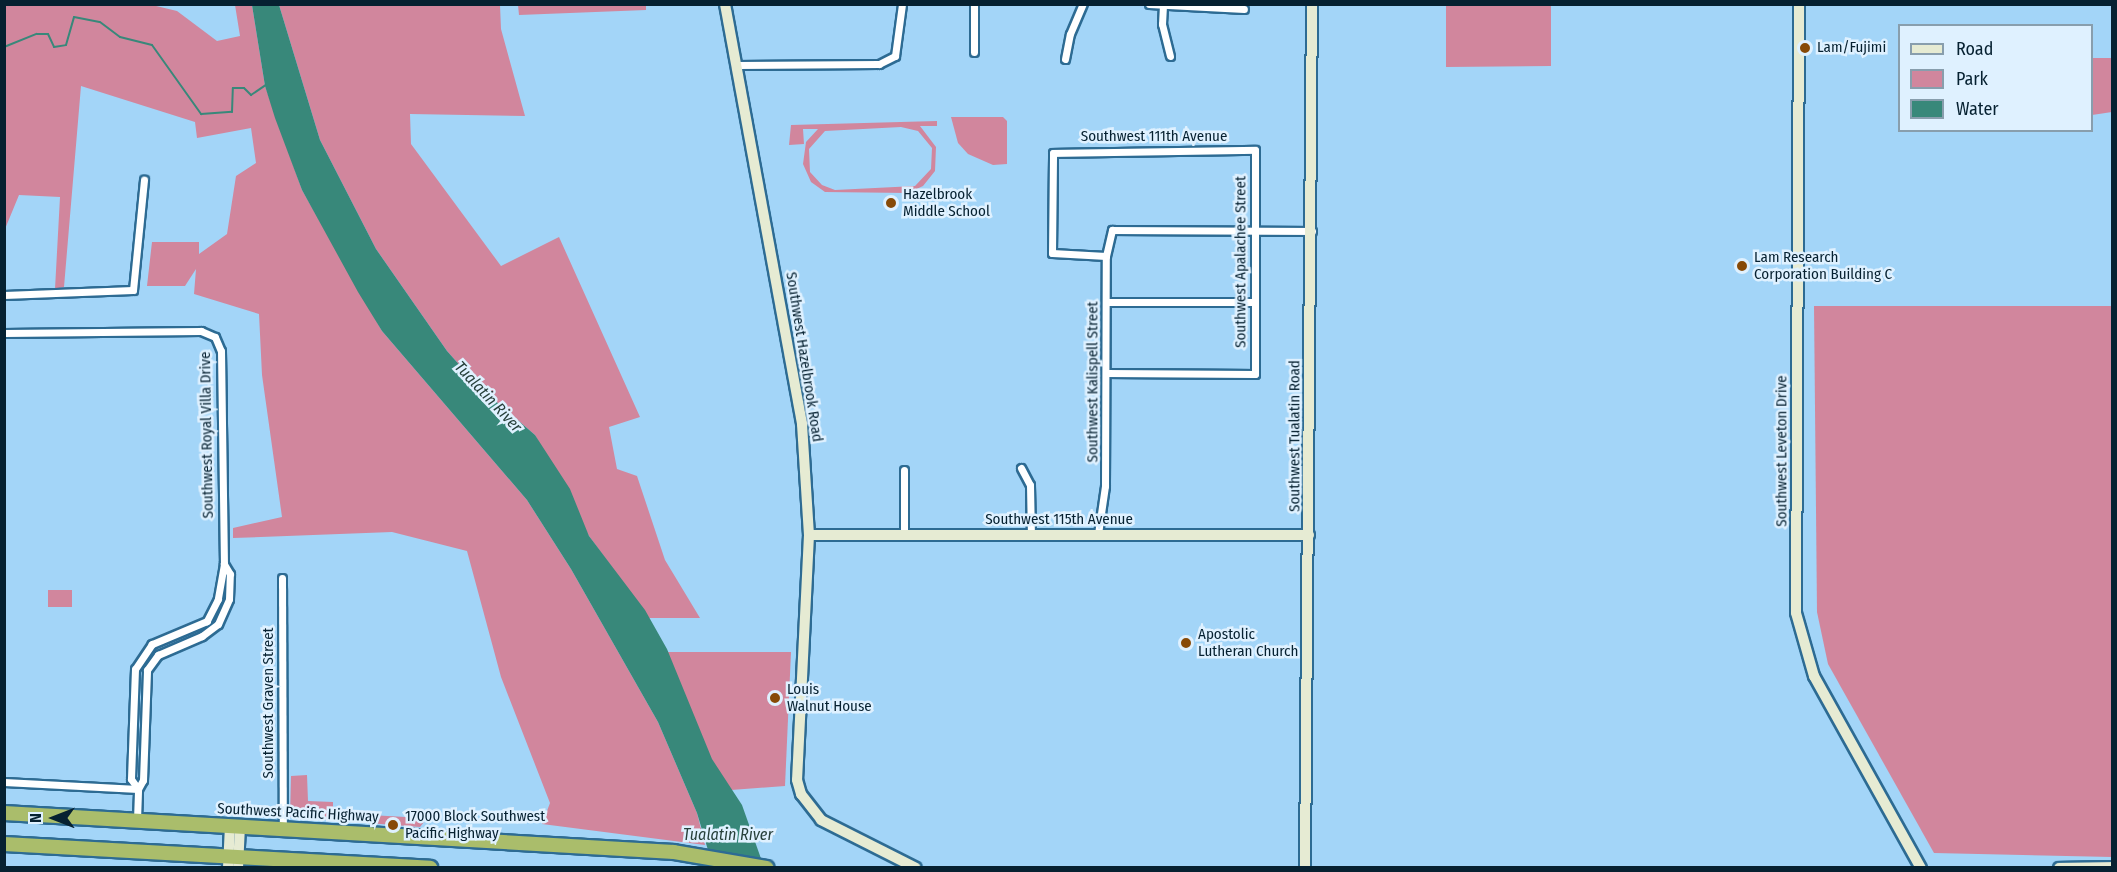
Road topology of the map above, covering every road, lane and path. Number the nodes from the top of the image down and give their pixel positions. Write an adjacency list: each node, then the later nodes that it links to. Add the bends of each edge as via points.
1 (725, 4): 14 (street, Southwest Hazelbrook Road)
2 (902, 4): 14 (street, via 895,57 879,64)
3 (974, 4): 11 (street)
4 (1083, 4): 13 (street, via 1070,34)
5 (1149, 4): 8 (street)
6 (1312, 4): 18 (street, Southwest Tualatin Road)
7 (1799, 4): 46 (street, Southwest Leveton Drive, via 1796,613 1814,676)
8 (1162, 5): 9 (street); 12 (street)
9 (1197, 5): 10 (street)
10 (1244, 9)
11 (974, 52)
12 (1170, 56)
13 (1065, 59)
14 (737, 64): 28 (street, Southwest Hazelbrook Road, via 800,405)
15 (1255, 150): 17 (street, Southwest Apalachee Street); 19 (street, Southwest 111th Avenue, via 1053,153 1052,253)
16 (144, 180): 20 (street, via 133,291)
17 (1255, 231): 18 (street); 19 (street, Southwest Kalispell Street, via 1112,230); 22 (street, Southwest Apalachee Street)
18 (1311, 231): 31 (street, Southwest Tualatin Road)
19 (1106, 256): 21 (street, Southwest Kalispell Street)
20 (4, 295)
21 (1107, 302): 22 (street); 24 (street, Southwest Kalispell Street)
22 (1254, 302): 24 (street, Southwest Apalachee Street, via 1255,374)
23 (4, 333): 32 (street, Southwest Royal Villa Drive, via 201,331 215,337 221,351)
24 (1106, 373): 27 (street, Southwest Kalispell Street, via 1105,486)
25 (1021, 468): 30 (street, via 1030,485)
26 (904, 470): 29 (street)
27 (1098, 534): 30 (street, Southwest 115th Avenue); 31 (street, Southwest 115th Avenue)
28 (809, 535): 29 (street, Southwest 115th Avenue); 44 (street, Southwest Hazelbrook Road, via 796,760 799,787 815,814 829,826)
29 (904, 535): 30 (street, Southwest 115th Avenue)
30 (1030, 535)
31 (1309, 535): 45 (street, Southwest Tualatin Road, via 1304,650)
32 (224, 564): 35 (street, Southwest Royal Villa Drive, via 230,574 229,599 218,624 202,636 158,655 147,670 143,780); 35 (street, Southwest Royal Villa Drive, via 217,603 210,617 197,627 152,645 135,669 131,779)
33 (282, 578): 39 (street, Southwest Graven Street)
34 (4, 782): 35 (street)
35 (138, 789): 37 (street, Southwest Royal Villa Drive)
36 (4, 813): 37 (highway, Southwest Pacific Highway)
37 (137, 820): 38 (highway, Southwest Pacific Highway)
38 (235, 826): 39 (highway, Southwest Pacific Highway); 41 (street)
39 (283, 829): 43 (highway, Southwest Pacific Highway, via 655,850)
40 (4, 844): 41 (highway)
41 (233, 862): 42 (highway)
42 (430, 867)
43 (767, 867)
44 (916, 867)
45 (1305, 867)
46 (1921, 867)
47 (2059, 867): 48 (street)
48 (2112, 867)

